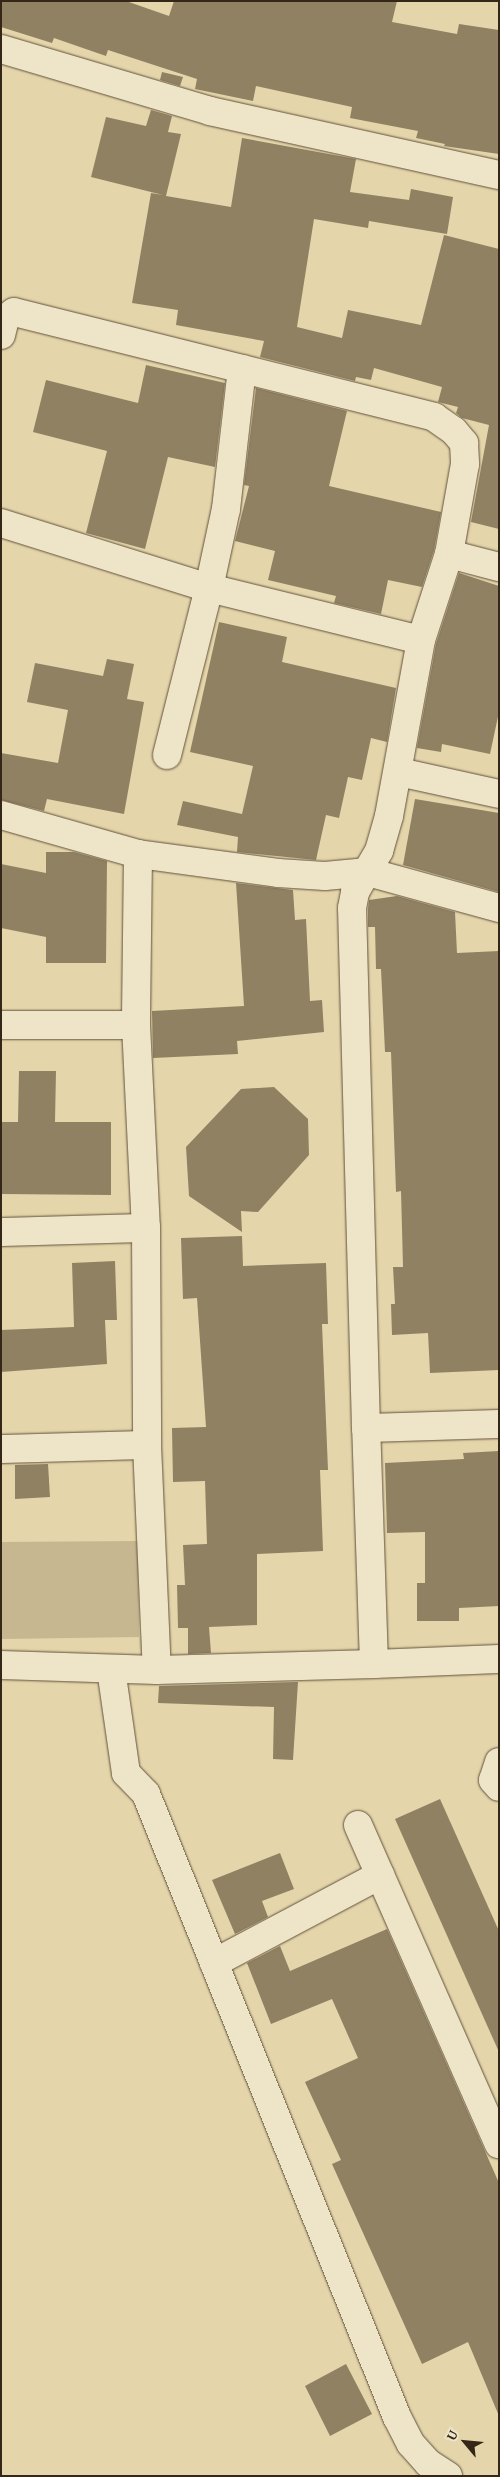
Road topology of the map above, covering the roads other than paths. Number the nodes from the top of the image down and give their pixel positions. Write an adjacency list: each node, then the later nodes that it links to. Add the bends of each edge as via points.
1 (1, 49): 2 (street, via 210,111)
2 (499, 175)
3 (1, 335): 4 (street, via 5,319 14,312)
4 (242, 369): 6 (street, via 434,417 454,431 464,443 465,464); 8 (street, via 226,510)
5 (1, 523): 8 (street)
6 (449, 554): 7 (street); 9 (street)
7 (499, 567)
8 (209, 588): 9 (street); 10 (street)
9 (421, 640): 11 (street)
10 (167, 755)
11 (399, 772): 12 (street); 15 (street, via 384,834)
12 (499, 794)
13 (1, 815): 14 (street)
14 (138, 854): 15 (street, via 278,873 325,876); 18 (street)
15 (368, 872): 16 (street); 22 (street, via 355,892 352,908)
16 (499, 908)
17 (1, 1025): 18 (street)
18 (136, 1025): 19 (street)
19 (146, 1228): 20 (street); 23 (street)
20 (1, 1232)
21 (499, 1424): 22 (street)
22 (366, 1428): 26 (street)
23 (147, 1445): 24 (street); 29 (street)
24 (1, 1449)
25 (499, 1659): 26 (street)
26 (374, 1664): 29 (street)
27 (1, 1665): 28 (street)
28 (111, 1669): 29 (street); 34 (street, via 126,1773 146,1794)
29 (157, 1670)
30 (499, 1762): 31 (street, via 493,1780)
31 (499, 1787)
32 (358, 1825): 33 (street)
33 (380, 1875): 34 (street); 35 (street)
34 (214, 1963): 36 (street, via 397,2417 428,2463)
35 (499, 2144)
36 (448, 2476)

